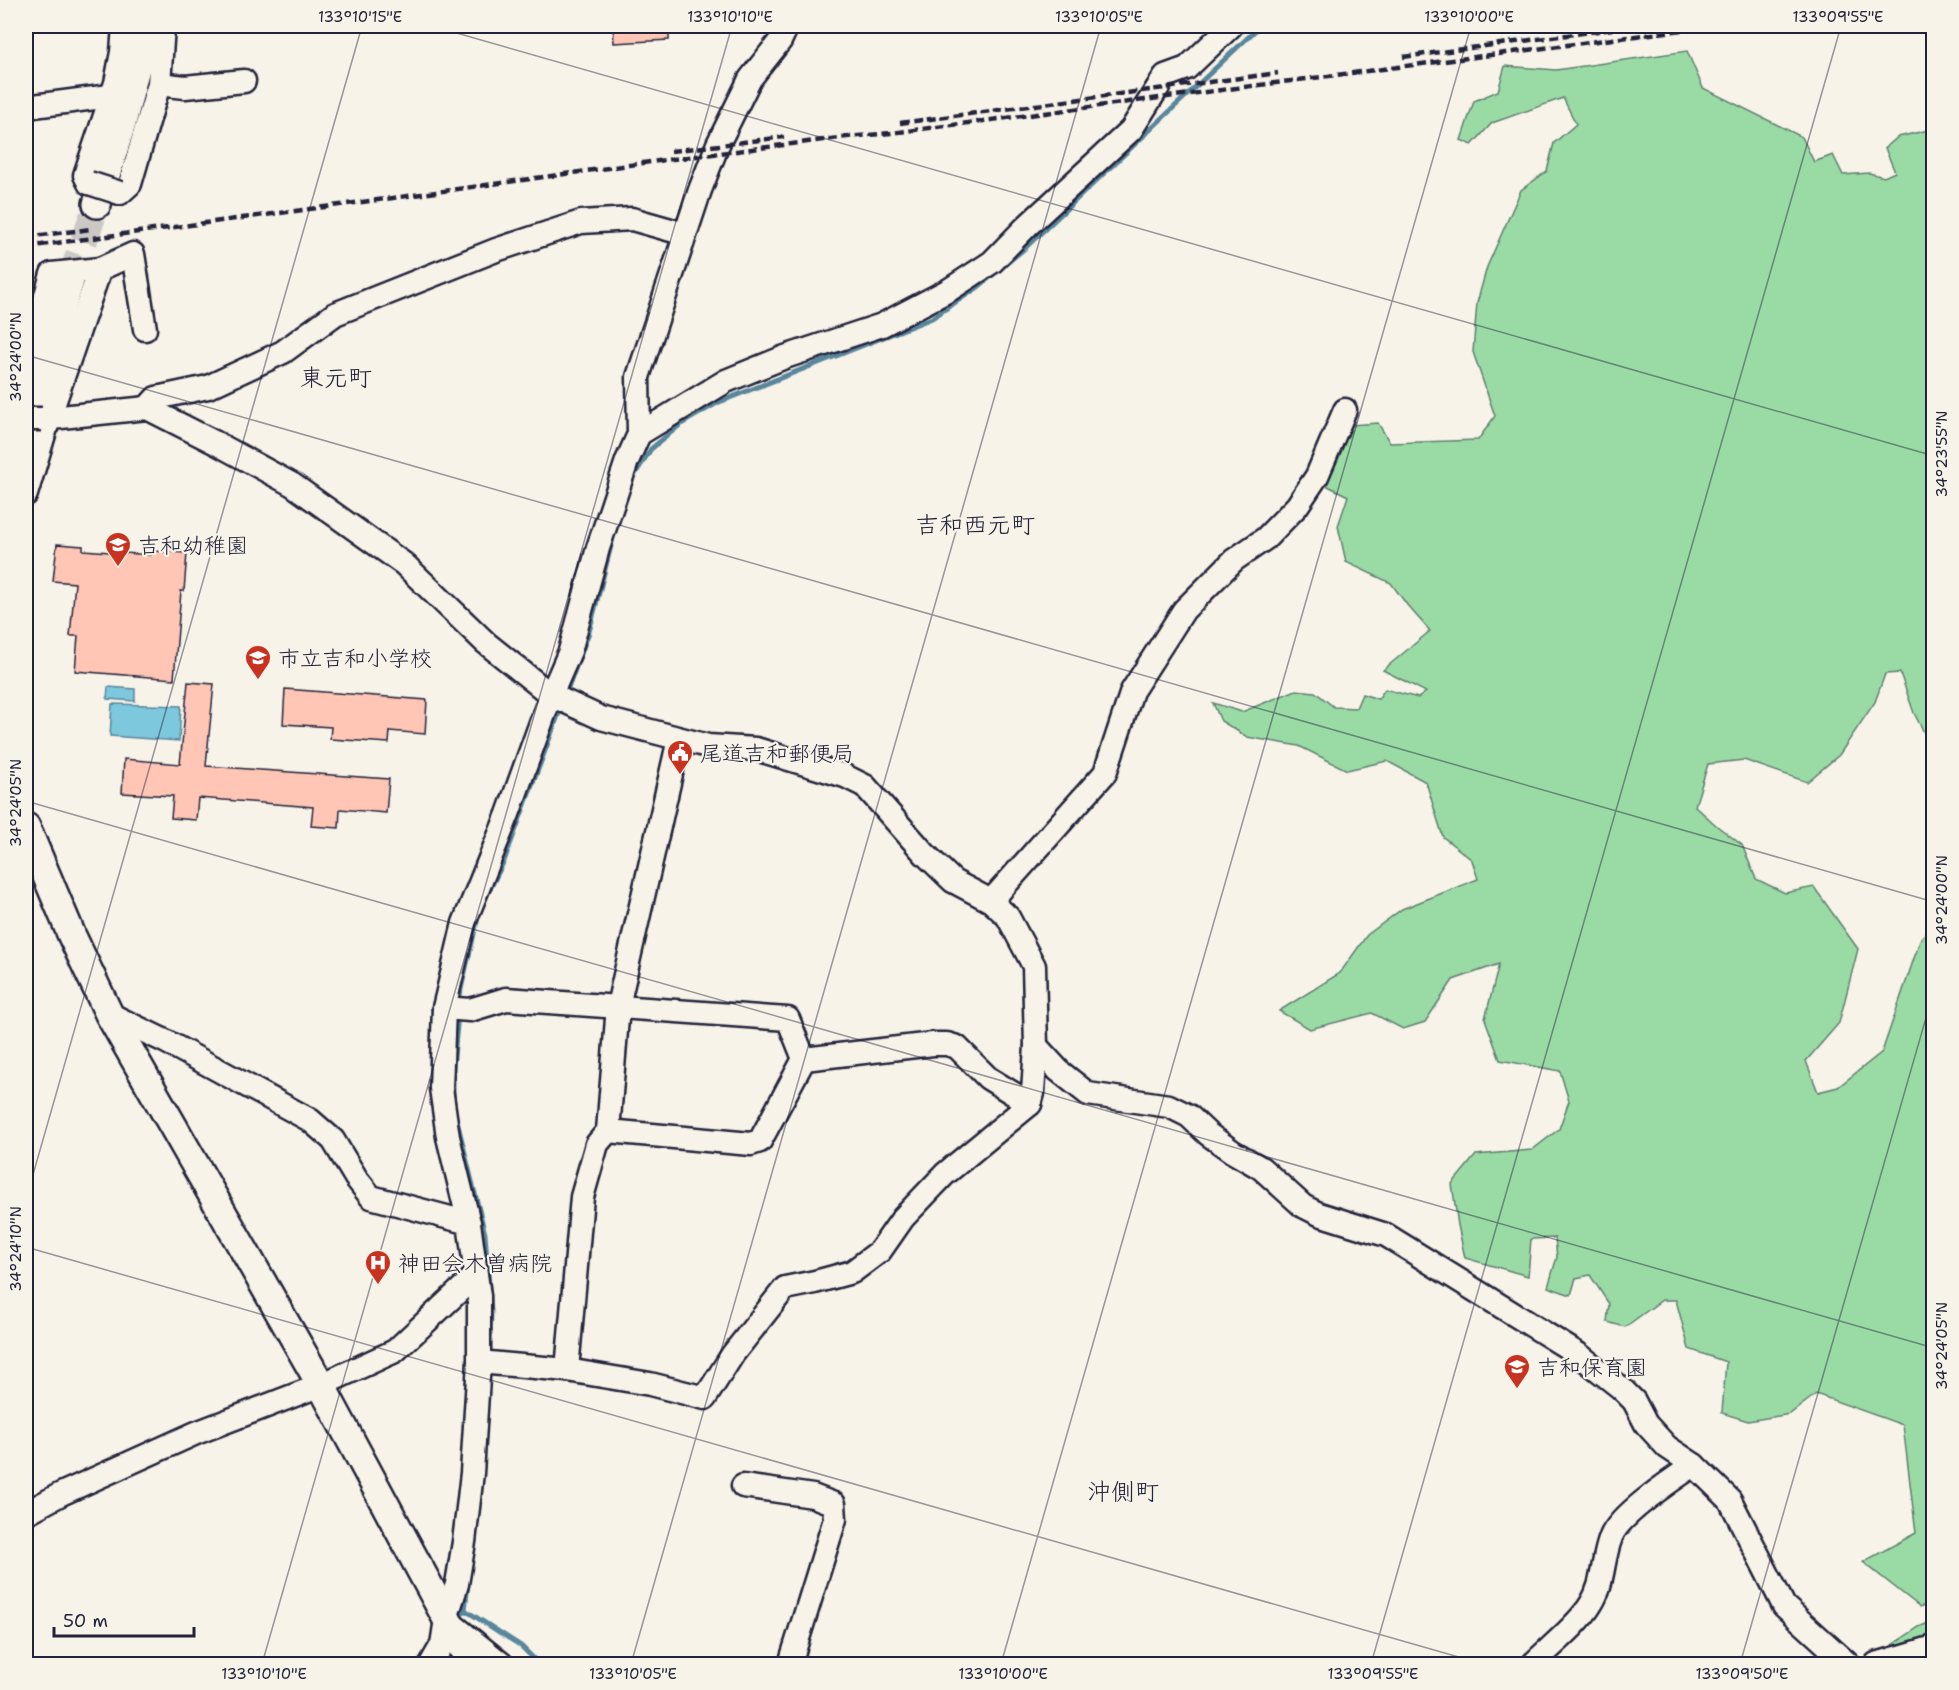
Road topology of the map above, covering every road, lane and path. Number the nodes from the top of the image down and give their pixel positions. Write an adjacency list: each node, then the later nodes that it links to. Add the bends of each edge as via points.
1 (124, 26): 8 (street, via 116,83)
2 (141, 26): 10 (street, via 142,44)
3 (164, 26): 7 (street)
4 (787, 26): 11 (street, via 750,79 718,144)
5 (1231, 26): 19 (street, via 1187,68 1166,76 1131,130 992,262 882,325 726,381)
6 (244, 81): 7 (street, via 185,87)
7 (159, 84): 10 (street, via 130,184)
8 (110, 96): 9 (street); 10 (street, via 85,175)
9 (26, 107)
10 (102, 193)
11 (686, 234): 16 (street, via 632,219 581,222 495,250 335,314 283,352 208,387 156,398); 19 (street, via 638,377)
12 (100, 269): 14 (street, via 133,254); 15 (street, via 52,274); 18 (street)
13 (70, 280): 18 (street)
14 (145, 329)
15 (26, 365)
16 (147, 408): 18 (street); 21 (street, via 293,485 404,564 486,643)
17 (1345, 410): 24 (street, via 1317,476 1297,506 1184,610 1132,691 1105,772)
18 (35, 420): 20 (street)
19 (639, 434): 21 (street, via 598,548 570,651)
20 (26, 494)
21 (551, 695): 22 (street, via 601,718); 26 (street, via 464,923)
22 (679, 739): 24 (street, via 708,746 756,749 845,776 865,786 953,881); 25 (street)
23 (26, 826): 27 (street)
24 (991, 901): 28 (street, via 1008,917 1034,966)
25 (618, 1006): 26 (street, via 506,999 470,1010); 29 (street, via 788,1019); 31 (street)
26 (444, 1008): 32 (street, via 441,1088 448,1137)
27 (109, 1014): 32 (street, via 310,1120 333,1140 370,1197); 36 (street)
28 (1036, 1047): 30 (street); 37 (street, via 1088,1094 1169,1106 1189,1116 1208,1134 1261,1168 1303,1206 1386,1235 1578,1354 1634,1401 1646,1424 1667,1447)
29 (804, 1059): 30 (street, via 947,1044 957,1047 988,1078); 31 (street, via 760,1142)
30 (1030, 1104): 35 (street, via 945,1174 903,1218 880,1251 852,1272 785,1287 733,1354 705,1398)
31 (608, 1131): 35 (street, via 597,1144 582,1197)
32 (469, 1223): 33 (street)
33 (476, 1275): 34 (street); 36 (street, via 395,1351)
34 (479, 1362): 35 (street); 40 (street, via 464,1542)
35 (567, 1370)
36 (321, 1385): 39 (street, via 196,1433); 40 (street)
37 (1694, 1465): 46 (street, via 1662,1486 1617,1526 1591,1604); 47 (street, via 1730,1500 1785,1606)
38 (743, 1486): 45 (street, via 813,1496 834,1504 835,1520)
39 (26, 1513)
40 (446, 1619): 42 (street); 43 (street, via 442,1645)
41 (1934, 1647): 48 (street)
42 (470, 1654): 44 (street)
43 (431, 1665)
44 (502, 1665)
45 (790, 1665)
46 (1533, 1665)
47 (1848, 1665)
48 (1876, 1665)

